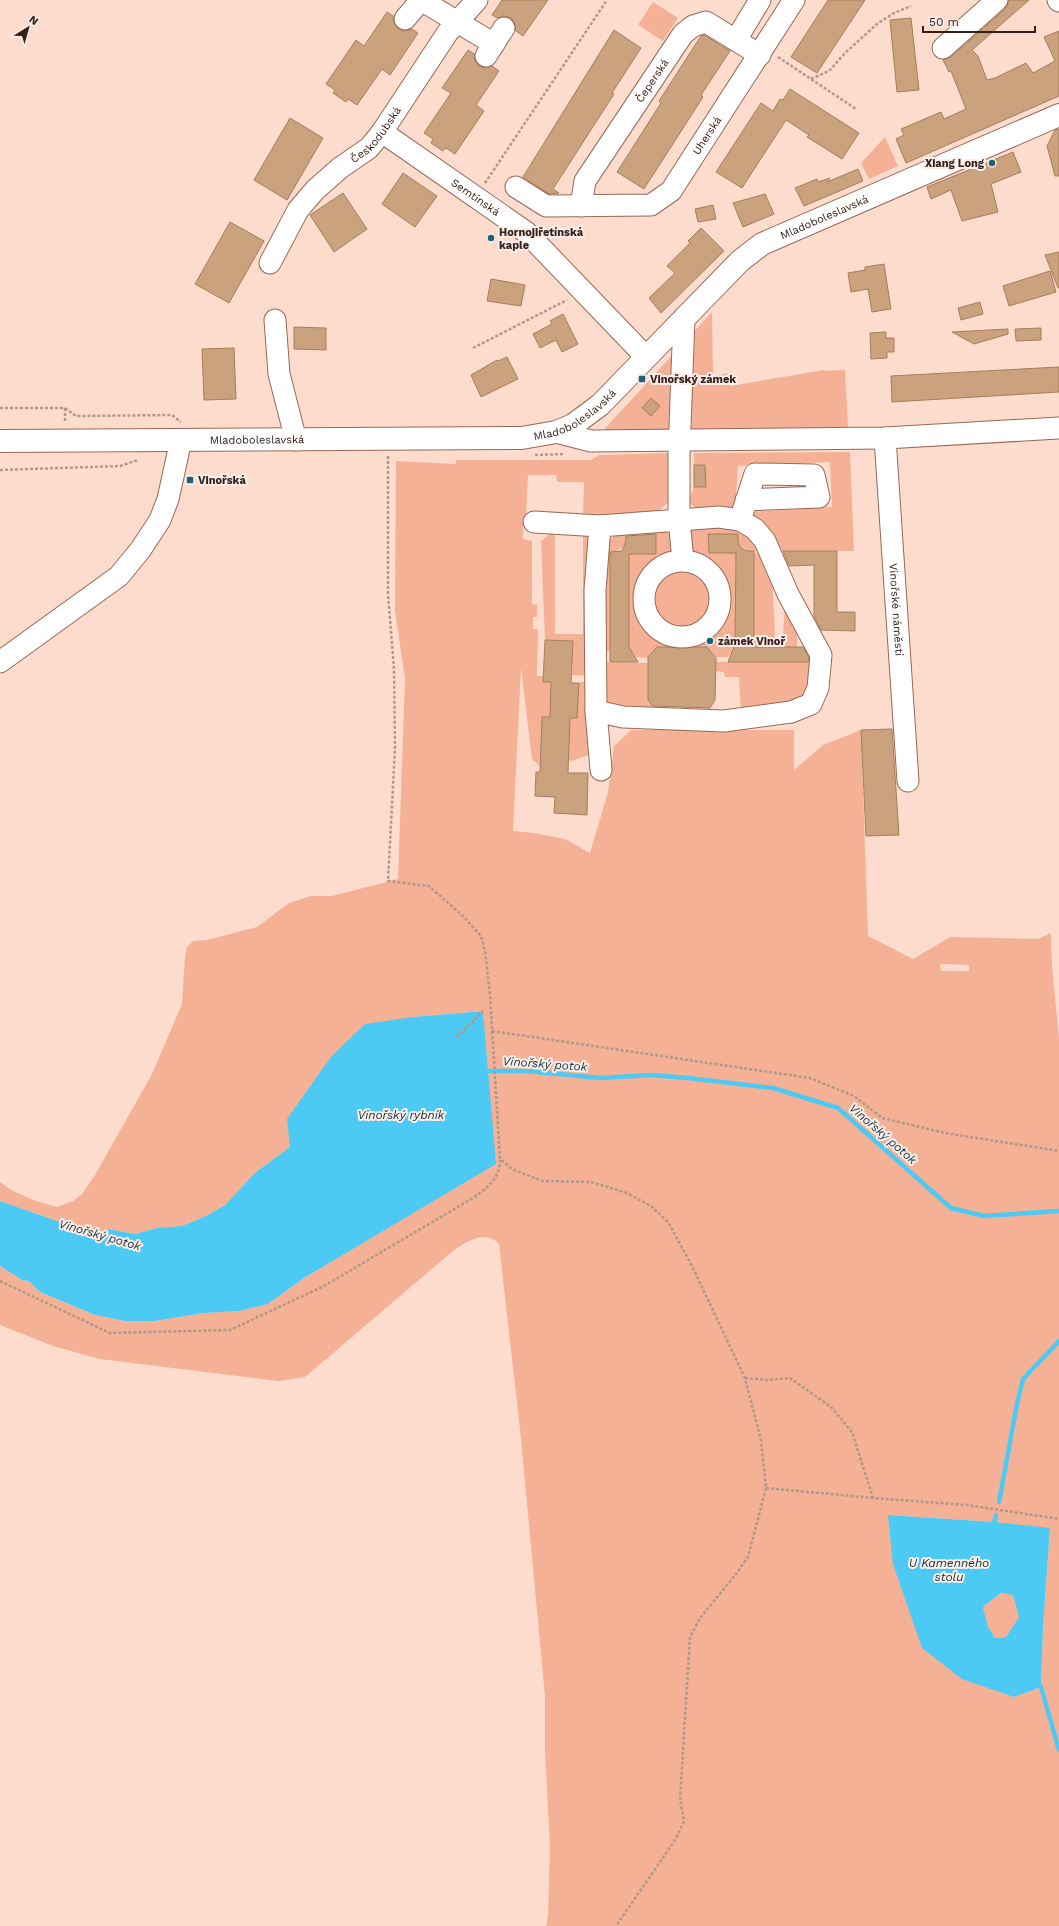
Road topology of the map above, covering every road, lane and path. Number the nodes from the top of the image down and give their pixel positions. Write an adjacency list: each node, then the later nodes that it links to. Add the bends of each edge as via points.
1 (421, 0): 8 (street); 9 (street)
2 (477, 0): 9 (street, Českodubská)
3 (607, 0): 19 (path)
4 (760, 0): 10 (street)
5 (794, 0): 13 (street, Uherská)
6 (997, 0): 12 (street)
7 (911, 6): 14 (path, via 877,24 829,71)
8 (405, 19)
9 (457, 22): 11 (street); 17 (street, Českodubská)
10 (736, 40): 13 (street, Čeperská); 20 (street, Čeperská, via 706,22 693,26 683,34 585,181)
11 (495, 43)
12 (943, 48)
13 (762, 52): 14 (path); 20 (street, Uherská, via 671,191 651,205)
14 (811, 79): 15 (path)
15 (856, 109)
16 (1059, 115): 23 (main road, Mladoboleslavská, via 762,244 740,261)
17 (382, 132): 19 (street, Semtínská); 21 (street, Českodubská, via 369,148 340,168 315,190 298,210)
18 (516, 187): 20 (street, Uherská, via 546,206)
19 (476, 197): 22 (street, Semtínská, via 526,232)
20 (581, 206)
21 (270, 263)
22 (582, 288): 25 (path, via 562,303); 26 (street, Semtínská)
23 (684, 318): 26 (main road, Mladoboleslavská); 34 (street)
24 (275, 320): 33 (street, via 279,374)
25 (473, 348)
26 (646, 357): 31 (main road, Mladoboleslavská, via 600,405 573,425)
27 (0, 408): 28 (path)
28 (65, 408): 30 (path, via 76,416 172,415); 36 (path)
29 (1059, 428): 32 (street)
30 (182, 431): 33 (main road, Mladoboleslavská); 36 (main road, Mladoboleslavská); 46 (street, via 168,499 160,520 141,549 119,576)
31 (556, 432): 33 (main road, Mladoboleslavská, via 522,438); 34 (street, via 591,441)
32 (885, 438): 34 (street); 49 (street, Vinořské náměstí)
33 (296, 440)
34 (680, 440): 41 (street)
35 (0, 441): 36 (main road, Mladoboleslavská)
36 (65, 441)
37 (388, 456): 51 (path, via 388,594 394,669 395,748 388,881 429,886 481,936 485,951)
38 (141, 459): 39 (path, via 120,466)
39 (0, 470)
40 (746, 500): 42 (street)
41 (680, 520): 42 (street, via 719,517); 44 (street); 45 (street)
42 (740, 520): 47 (street, via 755,529 765,541 788,594 821,656 818,688 811,704 791,712 724,721 623,718)
43 (534, 522): 44 (street)
44 (600, 526): 47 (street, via 595,590)
45 (683, 560)
46 (0, 662)
47 (596, 710): 48 (street)
48 (600, 770)
49 (908, 781)
50 (483, 1011): 52 (path)
51 (492, 1031): 53 (path, via 810,1078 854,1096 882,1118 945,1133); 54 (path)
52 (457, 1037)
53 (1059, 1151)
54 (500, 1159): 55 (path, via 499,1171 492,1184 473,1198 324,1286 230,1330 110,1333); 56 (path, via 512,1169 542,1181 591,1182 627,1194 651,1206 668,1222)
55 (0, 1281)
56 (745, 1378): 57 (path, via 761,1440); 58 (path, via 790,1378 831,1407 852,1432)
57 (766, 1488): 58 (path); 60 (path, via 748,1557 700,1618 690,1637 680,1799 684,1822 675,1840)
58 (873, 1498): 59 (path, via 968,1505)
59 (1059, 1519)
60 (616, 1926)

